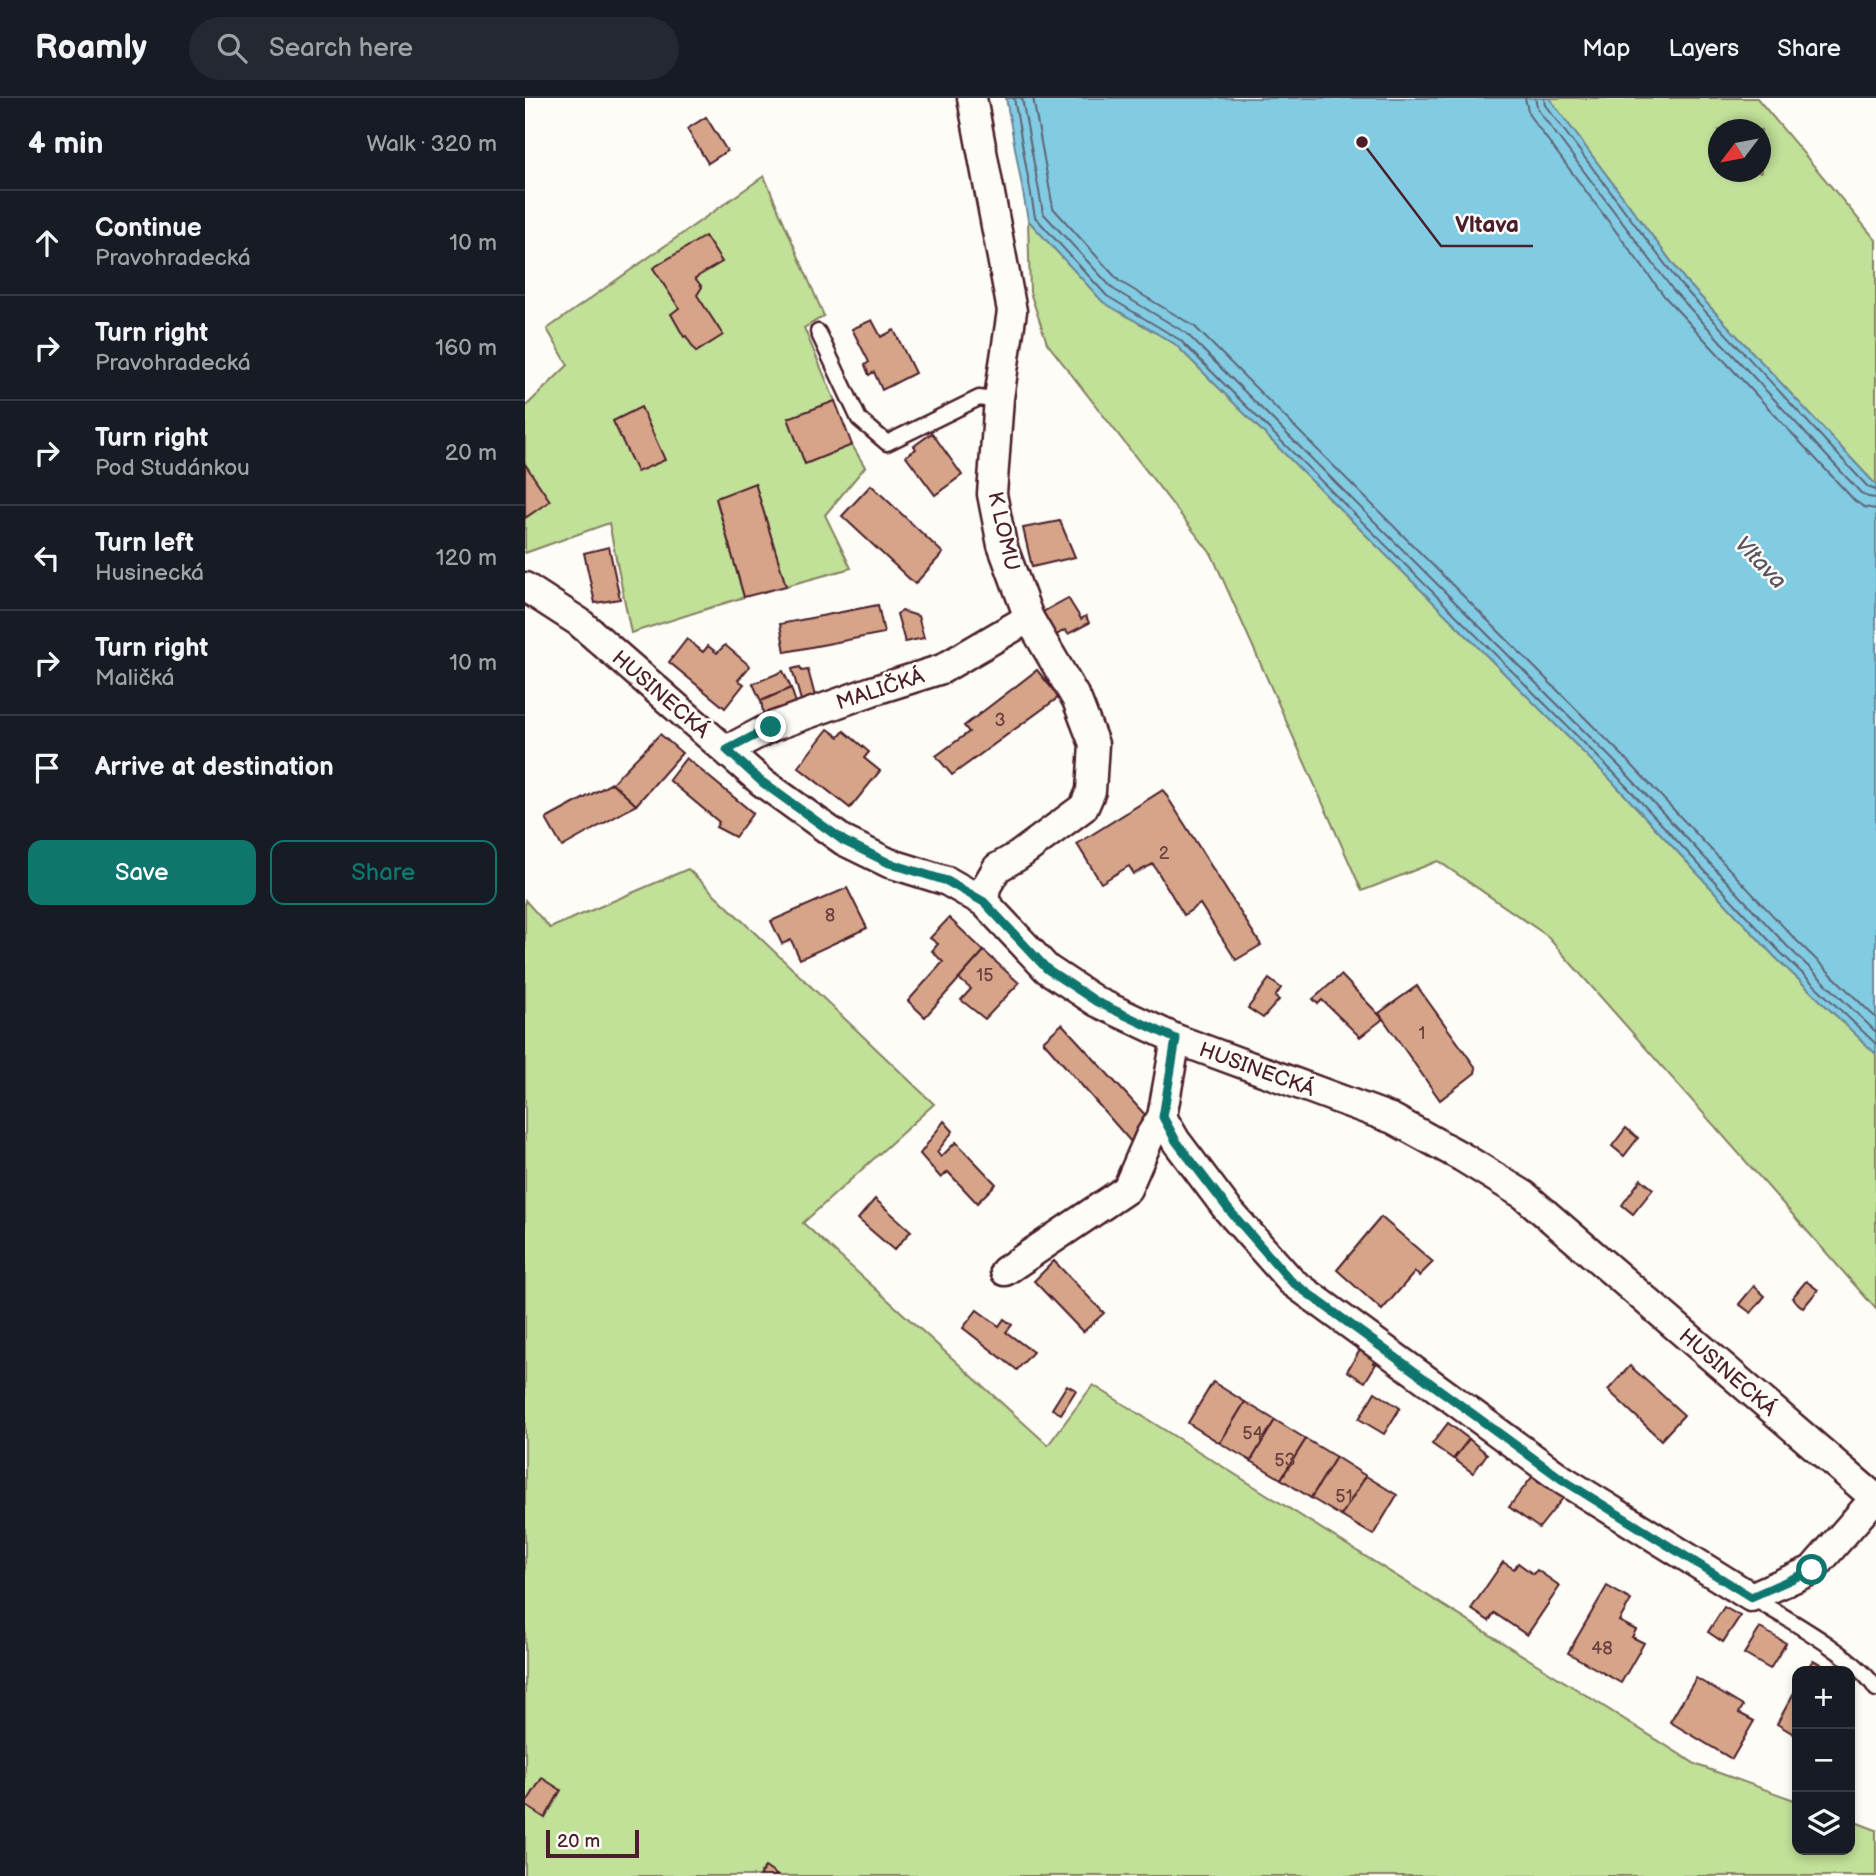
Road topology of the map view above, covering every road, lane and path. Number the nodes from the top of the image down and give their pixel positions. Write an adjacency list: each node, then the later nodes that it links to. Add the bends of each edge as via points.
1 (972, 98): 3 (street, K LOMU, via 1012,311)
2 (818, 332): 3 (lane, via 859,419 887,443 979,398)
3 (998, 401): 5 (street, K LOMU, via 992,494 1002,545)
4 (525, 587): 6 (street, HUSINECKÁ, via 579,622)
5 (1029, 618): 6 (street, MALIČKÁ, via 942,669 771,727); 7 (street, K LOMU, via 1077,699 1094,744 1091,791 1084,807 997,869 986,887)
6 (727, 750): 7 (street, HUSINECKÁ, via 762,782 844,841 889,863 947,881)
7 (984, 902): 8 (street, HUSINECKÁ, via 1047,969 1097,1002)
8 (1176, 1039): 9 (street); 11 (street, HUSINECKÁ, via 1393,1119 1524,1195)
9 (1163, 1117): 10 (street, via 1126,1189); 12 (street, via 1229,1210 1291,1281 1563,1480)
10 (1005, 1271)
11 (1875, 1499): 12 (street, via 1812,1570)
12 (1751, 1597): 13 (lane, via 1819,1639 1870,1677)
13 (1876, 1689)

